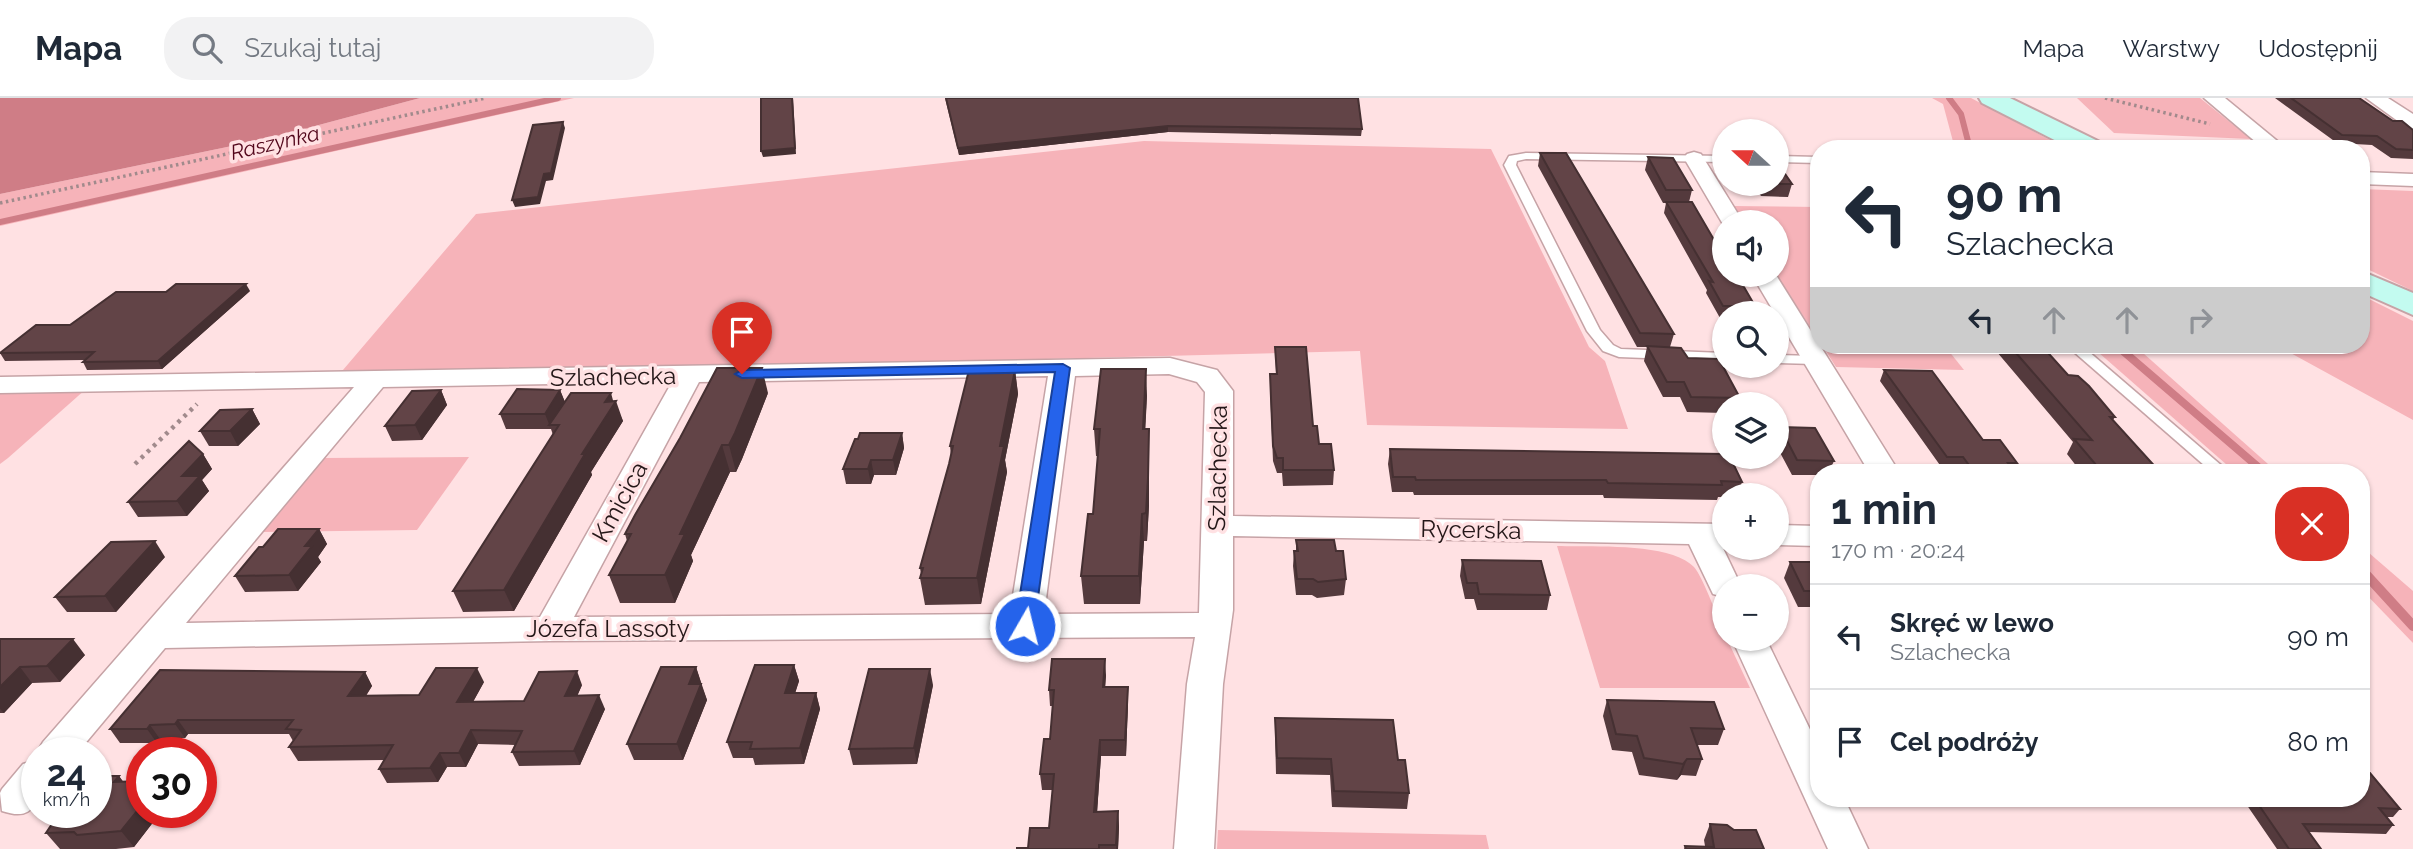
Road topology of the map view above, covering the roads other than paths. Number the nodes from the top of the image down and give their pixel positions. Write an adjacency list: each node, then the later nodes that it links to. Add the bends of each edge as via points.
1 (1991, 98): 5 (street)
2 (2213, 98): 6 (street)
3 (2375, 98): 4 (street)
4 (2413, 123)
5 (2075, 140)
6 (2266, 140)
7 (1694, 158): 8 (lane); 13 (street); 20 (lane, via 1526,156 1513,158 1510,165 1594,331 1608,348 1629,355)
8 (1712, 159)
9 (1789, 159): 10 (lane)
10 (1810, 160)
11 (2370, 178): 12 (street)
12 (2413, 180)
13 (1725, 210)
14 (2370, 284): 16 (street)
15 (1770, 287): 17 (street)
16 (2413, 305)
17 (1810, 353)
18 (1810, 354): 22 (street)
19 (2083, 354): 28 (lane)
20 (1712, 357)
21 (1789, 359): 22 (lane)
22 (1814, 360): 27 (street)
23 (1063, 368): 24 (street, Szlachecka); 29 (street, Szlachecka, via 1170,366 1207,376 1218,386); 34 (street)
24 (690, 375): 25 (street, Szlachecka); 35 (street, Kmicica)
25 (374, 381): 26 (street, Szlachecka); 36 (street)
26 (0, 385)
27 (1879, 464)
28 (2212, 464)
29 (1218, 526): 30 (street, Rycerska); 33 (street, Szlachecka)
30 (1712, 534)
31 (1789, 535): 32 (street)
32 (1810, 536)
33 (1213, 625): 34 (street, Józefa Lassoty); 41 (street, Szlachecka)
34 (1025, 626): 35 (street, Józefa Lassoty)
35 (550, 629): 36 (street, Józefa Lassoty)
36 (156, 636): 38 (street)
37 (1755, 651): 39 (street)
38 (69, 737)
39 (1810, 769)
40 (1828, 807): 42 (street)
41 (1194, 849)
42 (1848, 849)

